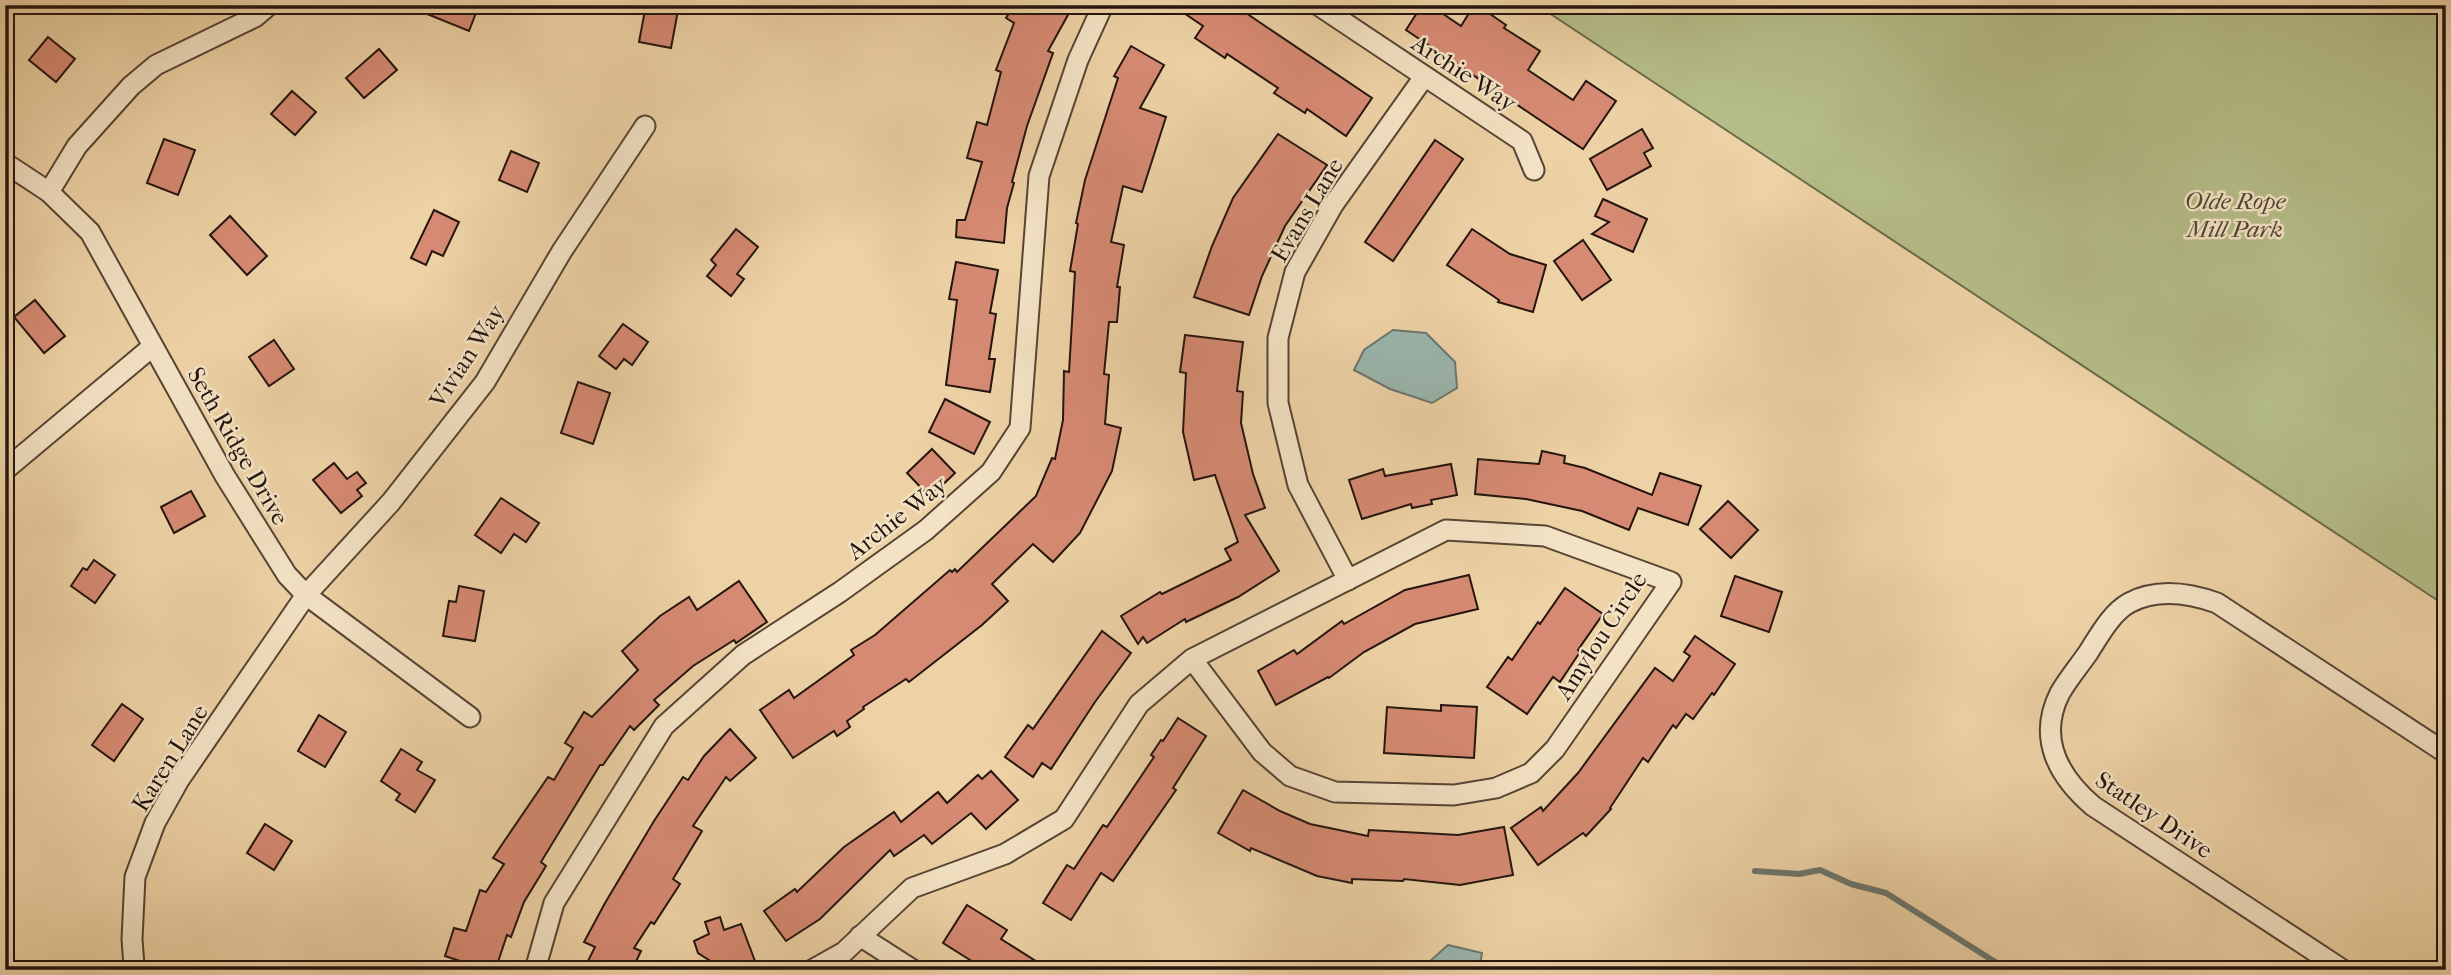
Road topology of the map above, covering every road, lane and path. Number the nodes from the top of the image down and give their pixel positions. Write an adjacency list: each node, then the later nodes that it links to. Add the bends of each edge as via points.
1 (269, 5): 8 (street, via 255,17 156,65 131,86 77,146)
2 (1103, 5): 18 (street, Archie Way, via 1078,60 1039,176 1020,428 992,472 926,530 743,654 664,726 554,903)
3 (1318, 5): 4 (street, Archie Way)
4 (1424, 77): 7 (street, Archie Way, via 1522,141); 11 (street, Evans Lane, via 1333,205 1295,272 1278,338 1278,403 1298,485)
5 (645, 126): 12 (street, Vivian Way, via 562,251 485,382 391,502)
6 (5, 163): 8 (street, Seth Ridge Drive)
7 (1534, 170)
8 (49, 192): 9 (street, Seth Ridge Drive, via 90,232)
9 (152, 347): 10 (street); 12 (street, Seth Ridge Drive, via 262,538)
10 (5, 470)
11 (1348, 580): 13 (street, Amylou Circle); 13 (street, Amylou Circle, via 1446,530 1545,536 1671,583 1555,749 1531,773 1496,788 1454,795 1335,792 1290,776 1262,752)
12 (306, 595): 14 (street, Seth Ridge Drive); 17 (street, Karen Lane, via 179,780 155,823 135,877)
13 (1192, 659): 16 (street, Amylou Circle, via 1139,704 1064,819 1005,854 912,888)
14 (470, 717)
15 (2446, 753): 21 (street, Statley Drive, via 2217,603 2192,594 2163,593 2129,603 2111,619 2060,693 2052,717 2052,747 2073,789)
16 (860, 936): 19 (street, Amylou Circle, via 844,952); 20 (street)
17 (134, 966)
18 (535, 970)
19 (812, 970)
20 (913, 970)
21 (2343, 970)

